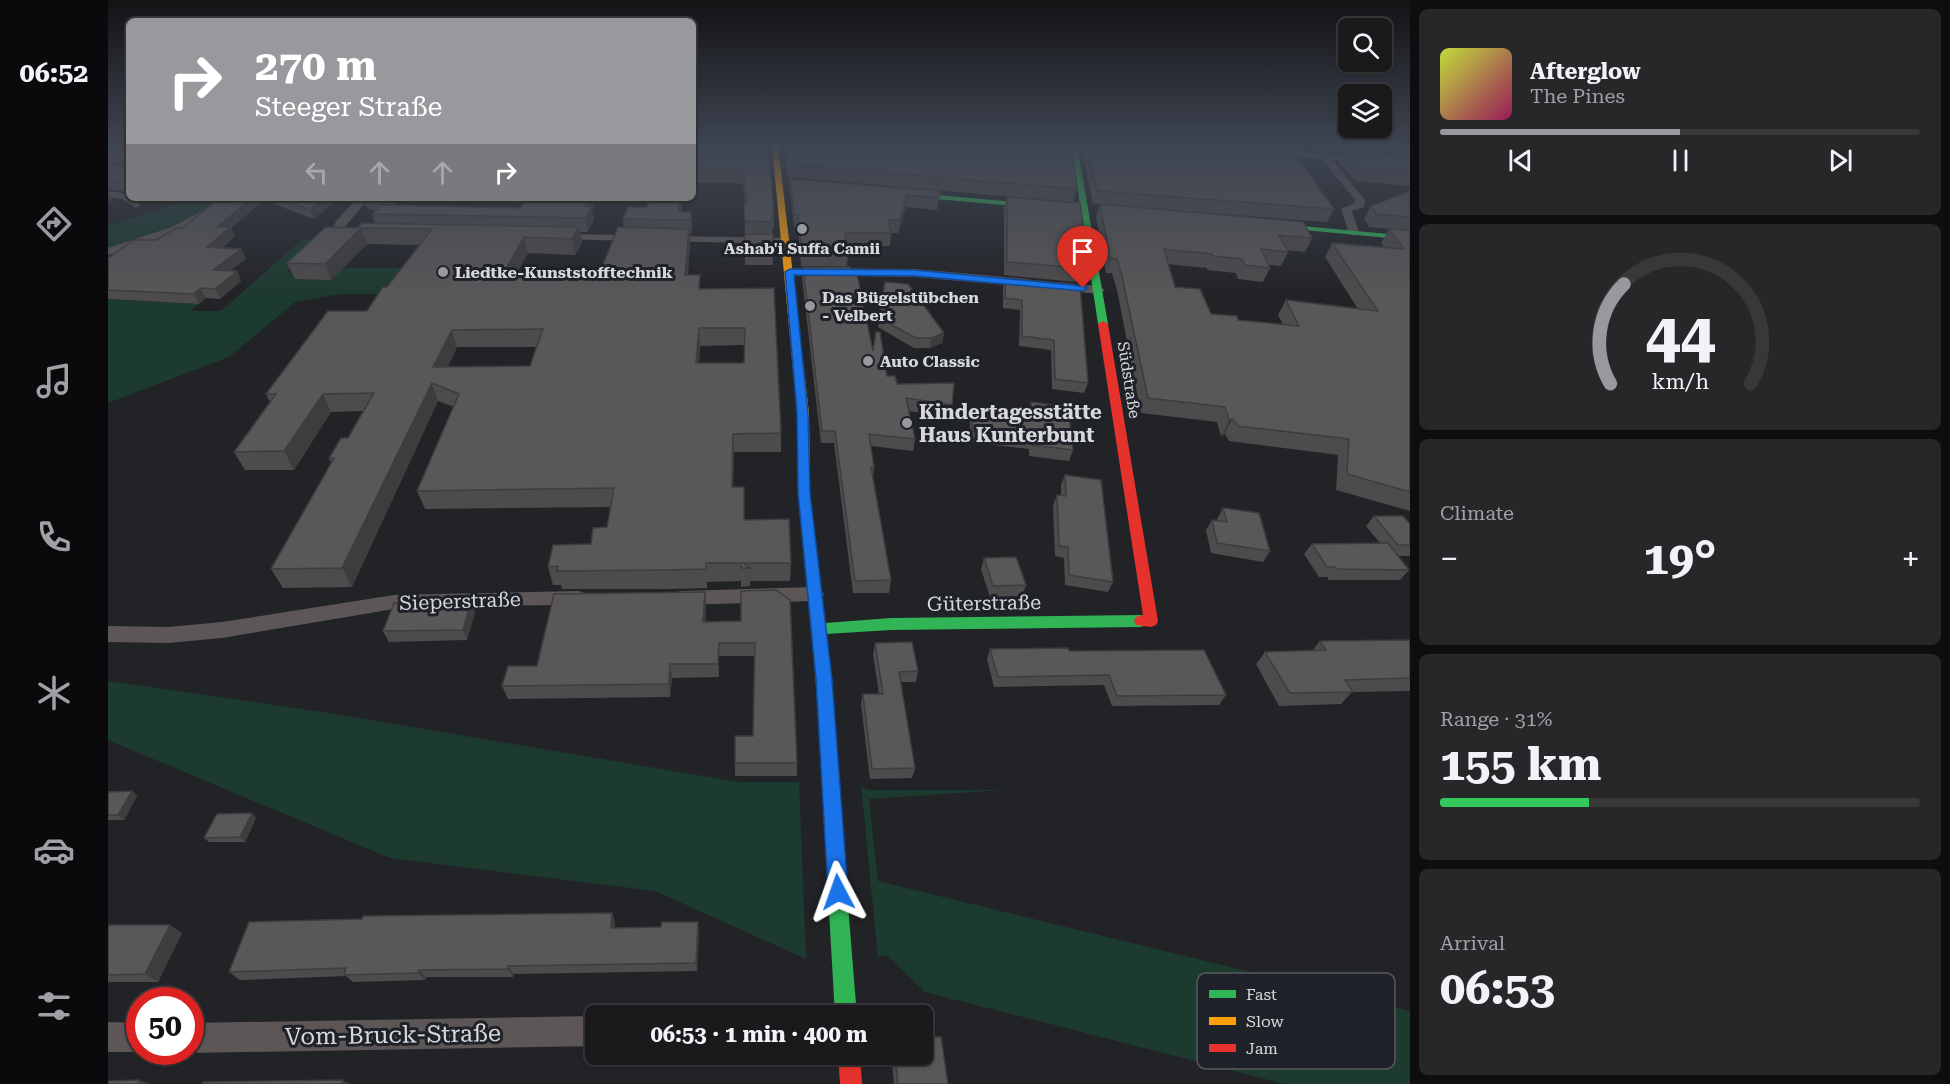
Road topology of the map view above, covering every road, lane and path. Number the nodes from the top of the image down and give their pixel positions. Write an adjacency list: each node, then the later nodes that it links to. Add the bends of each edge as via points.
1 (785, 196): 15 (main road)
2 (913, 196): 9 (main road)
3 (1082, 196): 18 (main road, Südstraße)
4 (1357, 196): 11 (street, via 1360,205 1346,210)
5 (130, 201): 8 (street)
6 (229, 201): 16 (street, via 177,229)
7 (361, 201): 12 (street, via 337,231)
8 (136, 206)
9 (1052, 207)
10 (1260, 224): 11 (main road)
11 (1354, 233): 14 (main road)
12 (372, 234)
13 (540, 237): 15 (street)
14 (1410, 238)
15 (787, 241): 17 (main road)
16 (108, 252)
17 (790, 272): 18 (street, via 915,273); 19 (main road)
18 (1099, 290): 22 (main road, Südstraße)
19 (814, 594): 21 (street); 23 (main road)
20 (597, 598): 24 (street, Sieperstraße, via 394,602 222,630 168,635)
21 (667, 598)
22 (1151, 621): 23 (main road, Güterstraße, via 891,624)
23 (818, 629): 25 (main road)
24 (108, 634)
25 (845, 1005)
26 (585, 1031): 29 (street, Vom-Bruck-Straße)
27 (108, 1037): 28 (street)
28 (126, 1038)
29 (204, 1038)
30 (850, 1065): 31 (main road)
31 (851, 1084)

